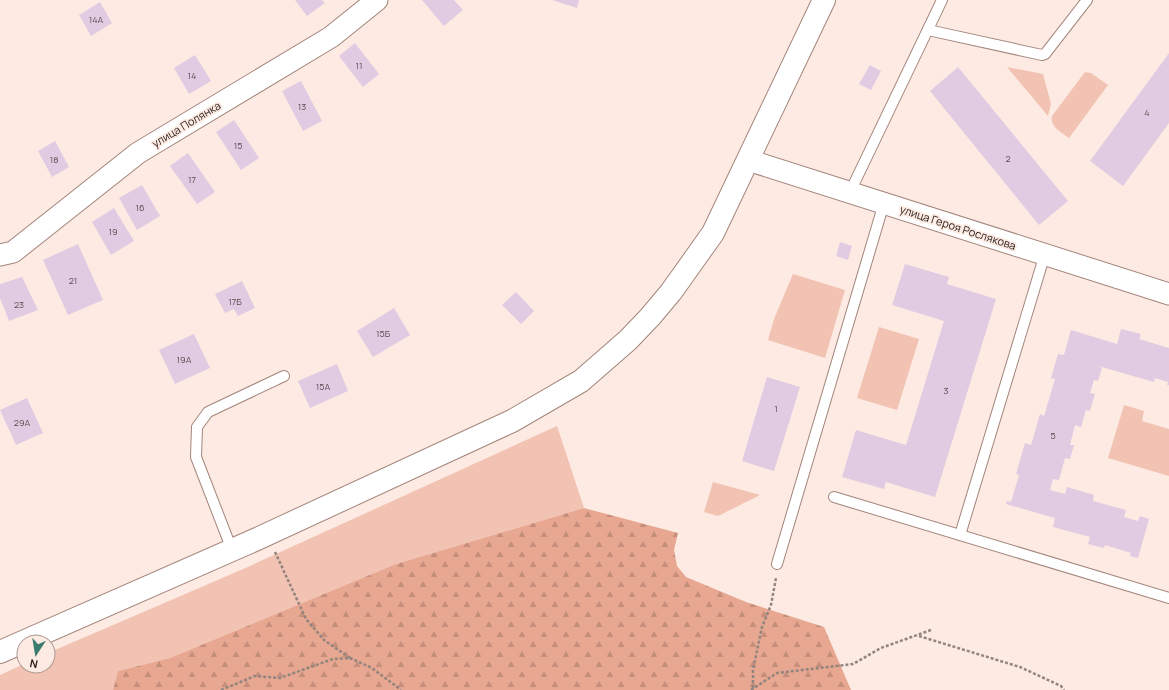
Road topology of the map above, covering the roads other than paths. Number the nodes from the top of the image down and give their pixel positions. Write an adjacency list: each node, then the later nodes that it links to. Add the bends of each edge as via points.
1 (377, 0): 10 (street, улица Полянка, via 331,37 138,153 13,252)
2 (824, 0): 6 (street)
3 (942, 0): 5 (lane)
4 (1087, 0): 5 (lane, via 1042,55)
5 (928, 30): 7 (lane)
6 (748, 160): 7 (street, улица Героя Рослякова); 15 (street, via 713,233 672,292 628,340 581,382 512,421)
7 (850, 192): 8 (street, улица Героя Рослякова)
8 (884, 203): 9 (street, улица Героя Рослякова); 16 (lane)
9 (1045, 254): 11 (street, улица Героя Рослякова); 14 (lane)
10 (0, 255)
11 (1169, 294)
12 (284, 376): 15 (lane, via 208,412 197,427 196,457)
13 (834, 497): 14 (lane)
14 (960, 535): 17 (lane)
15 (232, 550): 18 (street)
16 (778, 564)
17 (1169, 598)
18 (0, 652)

